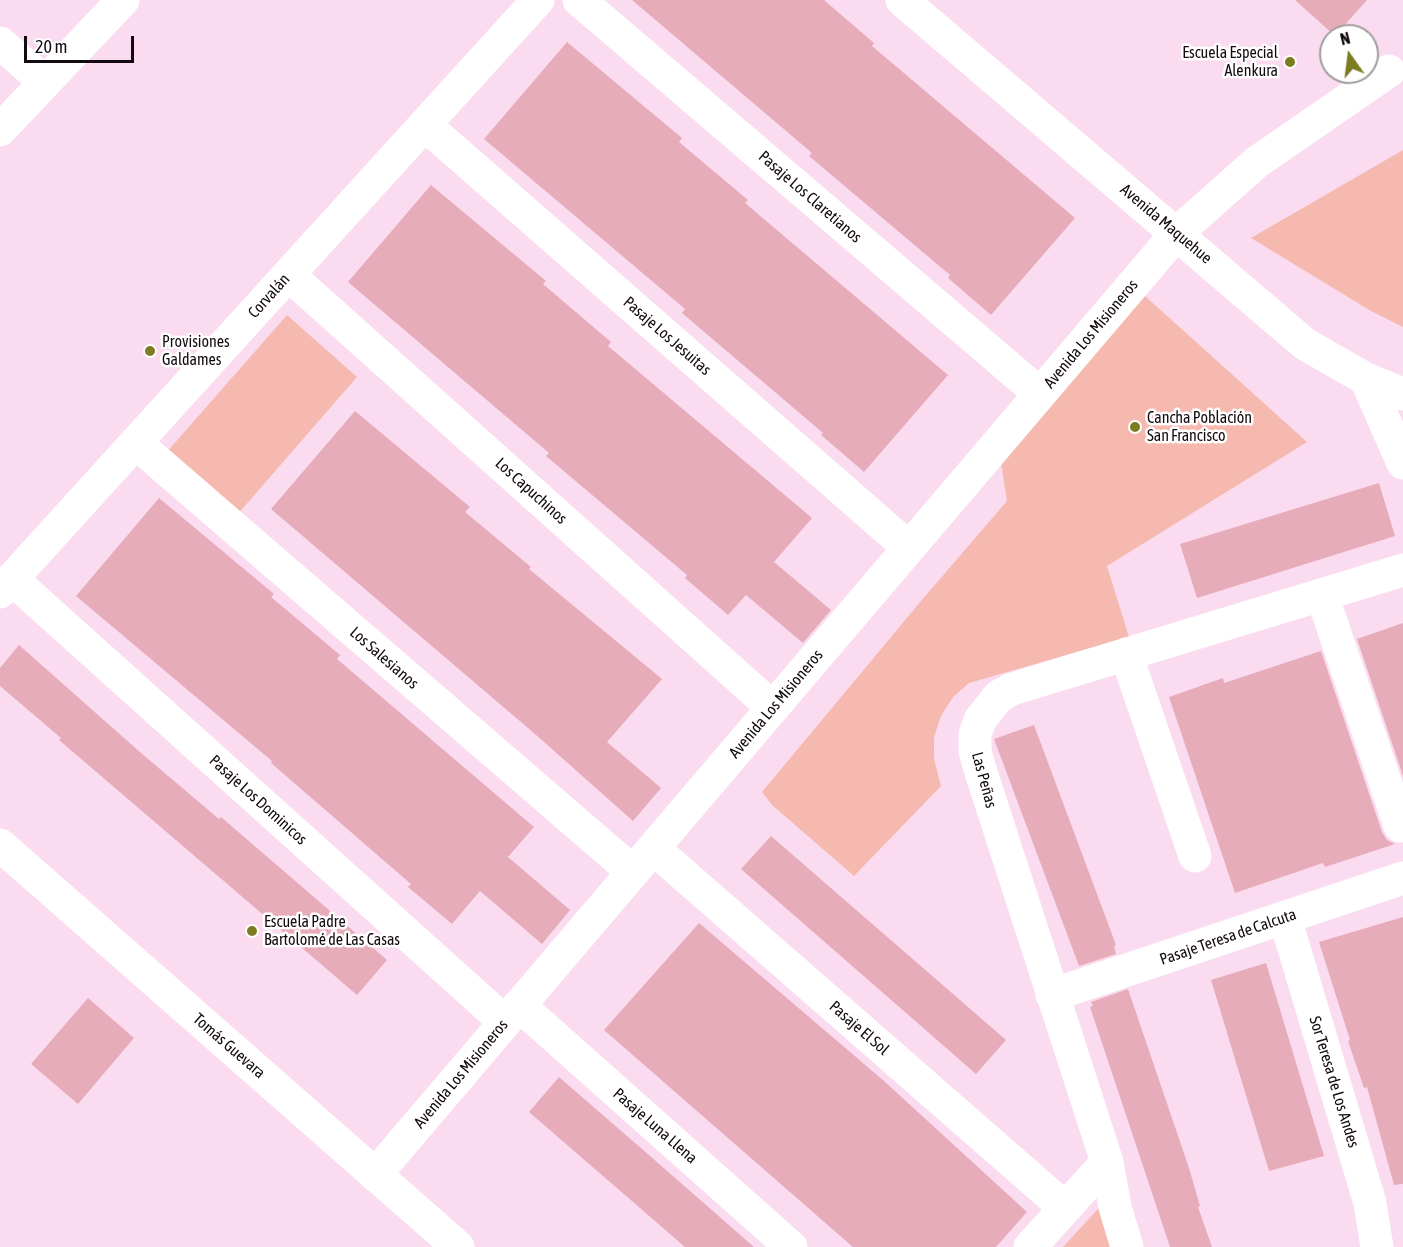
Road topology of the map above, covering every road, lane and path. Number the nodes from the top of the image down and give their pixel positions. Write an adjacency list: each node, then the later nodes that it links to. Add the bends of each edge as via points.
1 (123, 0): 7 (street)
2 (538, 0): 8 (street, Corvalán)
3 (579, 0): 13 (street, Pasaje Los Claretianos)
4 (902, 0): 10 (street, Avenida Maquehue)
5 (0, 43): 7 (street)
6 (1389, 71): 10 (street, Avenida Los Misioneros, via 1257,162)
7 (45, 82): 9 (street)
8 (425, 124): 11 (street, Corvalán); 17 (street, Pasaje Los Jesuitas)
9 (0, 130)
10 (1177, 233): 12 (street, Avenida Maquehue, via 1305,344); 13 (street, Avenida Los Misioneros)
11 (289, 275): 15 (street, Corvalán); 22 (street, Los Capuchinos)
12 (1366, 379): 14 (street, Avenida Maquehue); 16 (street)
13 (1040, 394): 17 (street, Avenida Los Misioneros)
14 (1403, 394)
15 (136, 443): 19 (street, Corvalán); 26 (street, Los Salesianos)
16 (1403, 463)
17 (909, 548): 22 (street, Avenida Los Misioneros)
18 (1403, 570): 20 (street, Las Peñas)
19 (6, 585): 30 (street, Pasaje Los Dominicos)
20 (1322, 595): 21 (street, Las Peñas); 23 (street)
21 (1126, 654): 25 (street); 29 (street, Las Peñas, via 1012,689 987,707 975,735 979,766)
22 (772, 708): 26 (street, Avenida Los Misioneros)
23 (1400, 826)
24 (0, 845): 32 (street, Tomás Guevara)
25 (1195, 856)
26 (643, 860): 30 (street, Avenida Los Misioneros); 33 (street, Pasaje El Sol)
27 (1403, 878): 28 (street, Pasaje Teresa de Calcuta)
28 (1285, 918): 29 (street, Pasaje Teresa de Calcuta); 38 (street, Sor Teresa de Los Andes, via 1370,1203)
29 (1052, 995): 31 (street, Las Peñas)
30 (512, 1014): 32 (street, Avenida Los Misioneros); 35 (street, Pasaje Luna Llena)
31 (1107, 1162): 33 (street); 37 (street, Las Peñas, via 1114,1207)
32 (375, 1175): 34 (street, Tomás Guevara)
33 (1065, 1208): 36 (street)
34 (458, 1247)
35 (791, 1247)
36 (1030, 1247)
37 (1127, 1247)
38 (1377, 1247)

